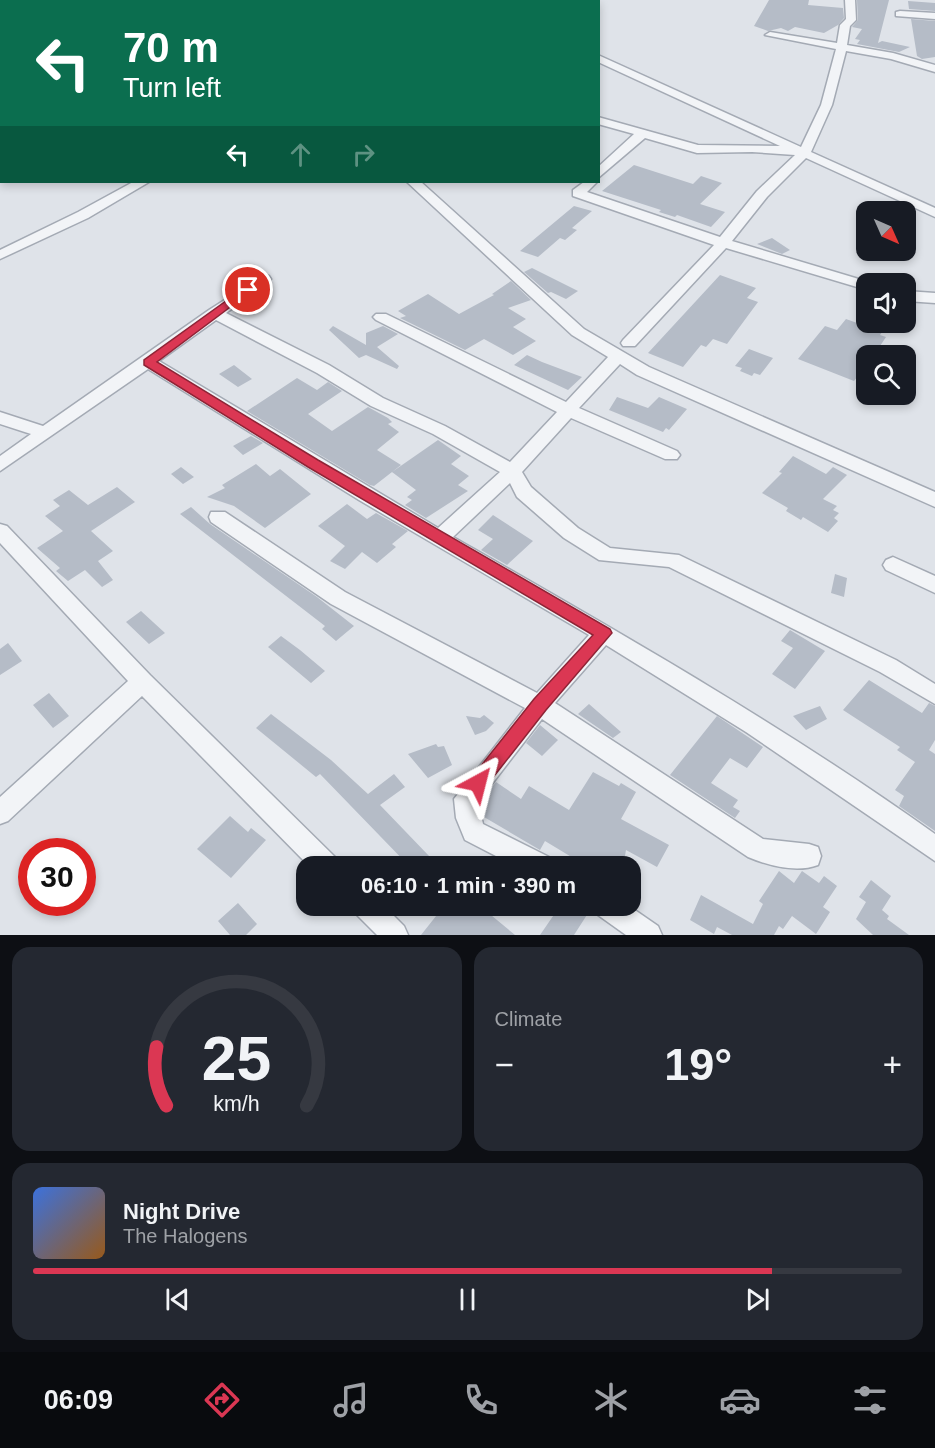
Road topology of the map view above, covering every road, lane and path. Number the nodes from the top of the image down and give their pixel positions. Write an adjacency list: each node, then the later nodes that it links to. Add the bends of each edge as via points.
1 (850, 0): 5 (street, via 851,20 845,25)
2 (934, 13): 3 (street)
3 (900, 14)
4 (770, 35): 5 (street)
5 (842, 47): 7 (street); 10 (street, via 837,79)
6 (600, 59): 10 (street)
7 (935, 69)
8 (600, 121): 9 (street)
9 (643, 133): 10 (street, via 697,149); 11 (street)
10 (805, 152): 15 (street); 16 (street, via 762,194)
11 (600, 172)
12 (140, 183): 17 (street)
13 (415, 183): 24 (street, via 578,332)
14 (590, 183): 16 (street, via 579,193)
15 (935, 213)
16 (723, 243): 19 (street); 24 (street)
17 (0, 255)
18 (264, 279): 22 (street)
19 (856, 283)
20 (916, 297): 21 (street)
21 (935, 298)
22 (214, 313): 25 (street); 31 (street)
23 (381, 317): 26 (street)
24 (624, 350): 26 (street); 32 (street, via 644,371)
25 (149, 362): 28 (street); 35 (street)
26 (568, 410): 29 (street); 31 (street)
27 (0, 418): 28 (street)
28 (46, 433): 30 (street)
29 (671, 456)
30 (0, 465)
31 (512, 471): 35 (street); 40 (street, via 524,492 571,533 606,555 672,560 888,666)
32 (935, 500)
33 (218, 518): 41 (street, via 338,598)
34 (0, 531): 39 (street)
35 (440, 538): 38 (street)
36 (893, 565): 37 (street)
37 (935, 585)
38 (604, 633): 41 (street); 43 (street, via 855,790)
39 (142, 682): 42 (street); 44 (street)
40 (935, 695)
41 (540, 705): 45 (street, via 466,799 474,832); 46 (street, via 757,849)
42 (0, 813)
43 (935, 849)
44 (316, 856)
45 (521, 856)
46 (809, 856)
47 (376, 916): 49 (street)
48 (621, 916): 50 (street)
49 (394, 935)
50 (649, 935)

